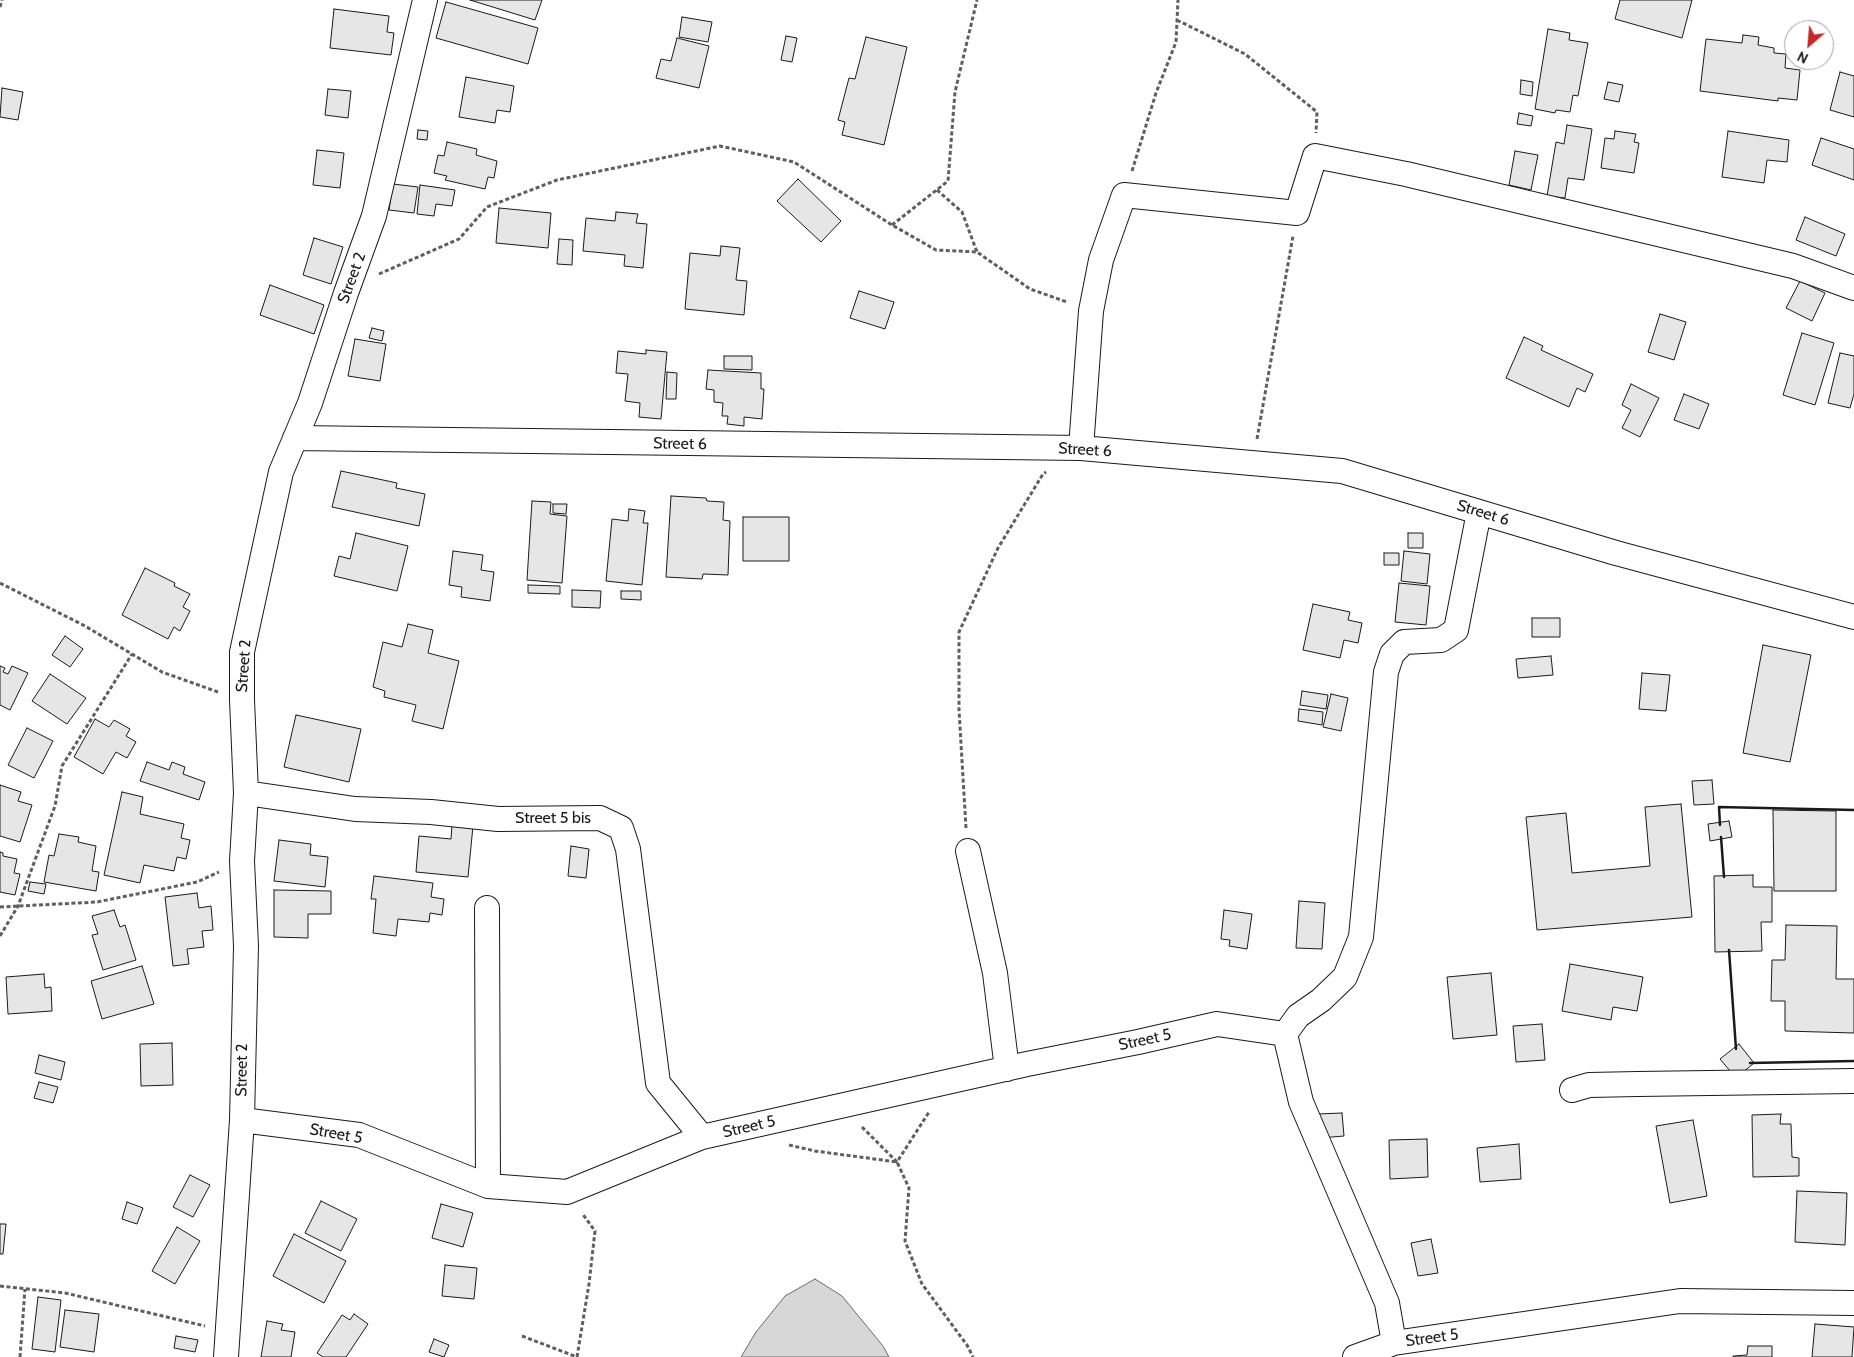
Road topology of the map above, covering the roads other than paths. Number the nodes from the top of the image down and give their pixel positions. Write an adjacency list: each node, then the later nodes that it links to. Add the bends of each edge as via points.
1 (424, 0): 3 (street, Street 2, via 374,216)
2 (1854, 288): 4 (street, via 1793,266 1406,174 1315,156 1297,213 1124,196 1101,260 1091,310)
3 (295, 438): 4 (street, Street 6); 7 (street, Street 2, via 281,472 242,652)
4 (1081, 448): 5 (street, Street 6, via 1342,471)
5 (1479, 512): 6 (street, Street 6, via 1616,553); 10 (street, via 1456,630 1441,640 1404,642 1392,654 1386,672 1361,937 1345,977 1298,1016)
6 (1854, 617)
7 (246, 793): 14 (street, Street 2, via 242,861 246,946); 15 (street, Street 5 bis, via 355,809 498,819 600,818 621,828 628,849 658,1084)
8 (968, 851): 11 (street, via 995,973)
9 (487, 908): 16 (street)
10 (1285, 1034): 11 (street, Street 5, via 1217,1024); 18 (street, Street 5, via 1301,1102 1387,1303)
11 (1007, 1069): 15 (street, Street 5)
12 (1854, 1081): 13 (street, via 1638,1084)
13 (1572, 1090)
14 (242, 1120): 16 (street, Street 5, via 359,1135); 19 (street, Street 2)
15 (702, 1138): 16 (street, Street 5, via 567,1192)
16 (488, 1186)
17 (1854, 1303): 18 (street, Street 5, via 1680,1301)
18 (1394, 1343): 20 (street)
19 (226, 1357)
20 (1355, 1357)

